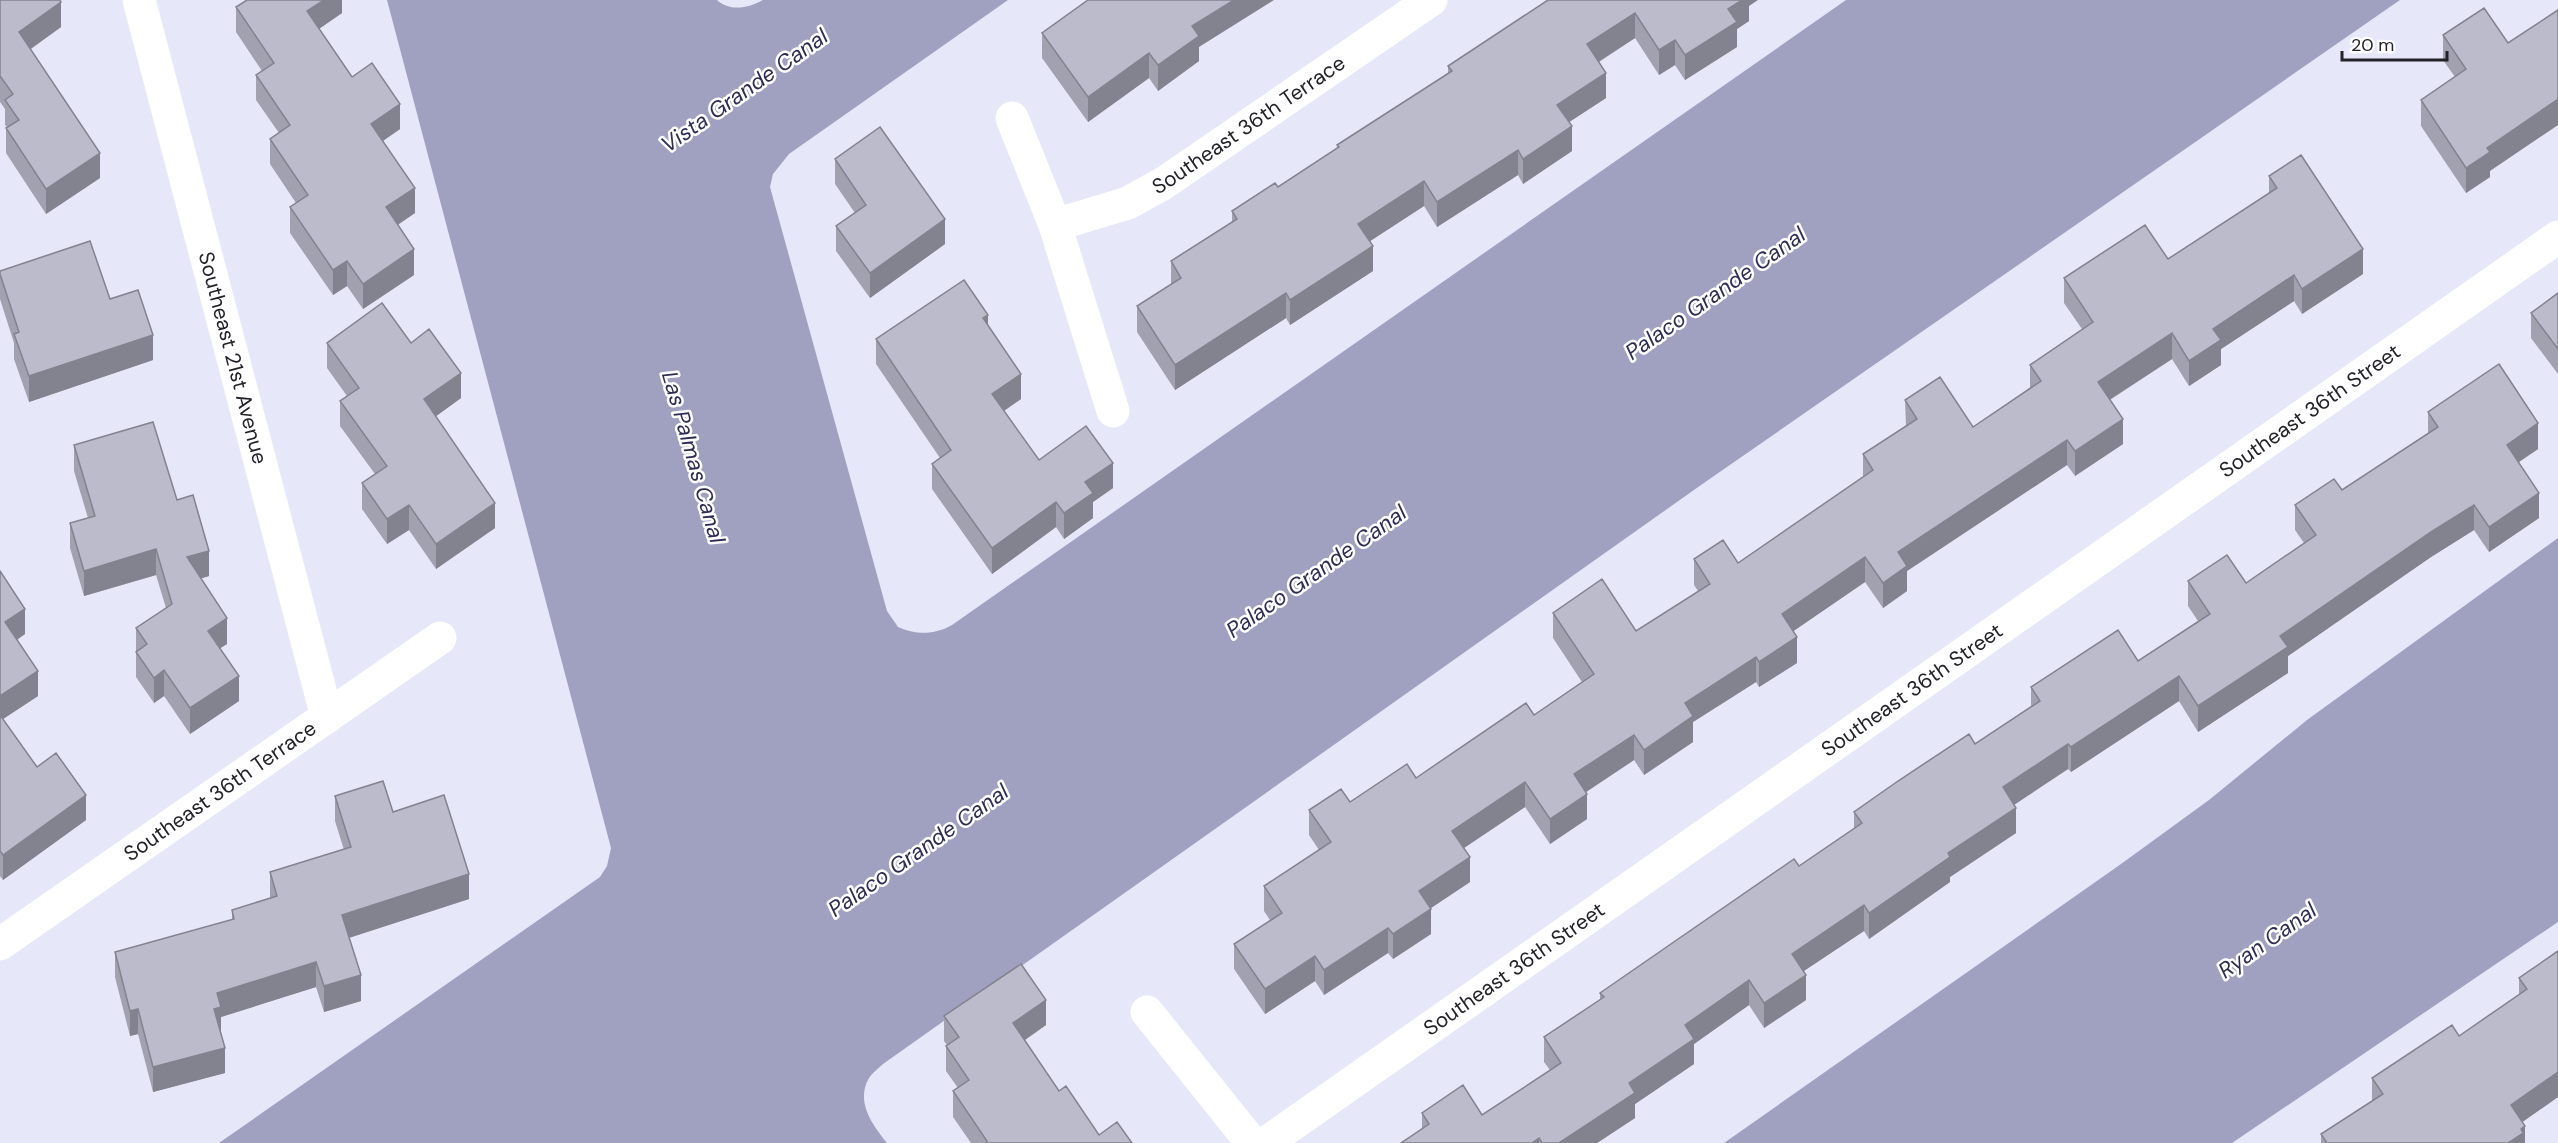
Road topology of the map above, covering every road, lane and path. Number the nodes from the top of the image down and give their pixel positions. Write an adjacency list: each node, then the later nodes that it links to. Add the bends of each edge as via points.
1 (139, 0): 8 (street, Southeast 21st Avenue)
2 (1431, 0): 4 (street, Southeast 36th Terrace, via 1164,183 1128,204)
3 (1012, 118): 4 (street)
4 (1055, 225): 6 (street)
5 (2558, 237): 12 (street, Southeast 36th Street)
6 (1113, 411)
7 (440, 638): 8 (street, Southeast 36th Terrace)
8 (327, 717): 9 (street, Southeast 36th Terrace)
9 (0, 944)
10 (1147, 1012): 11 (street)
11 (1252, 1143)
12 (1266, 1143)

